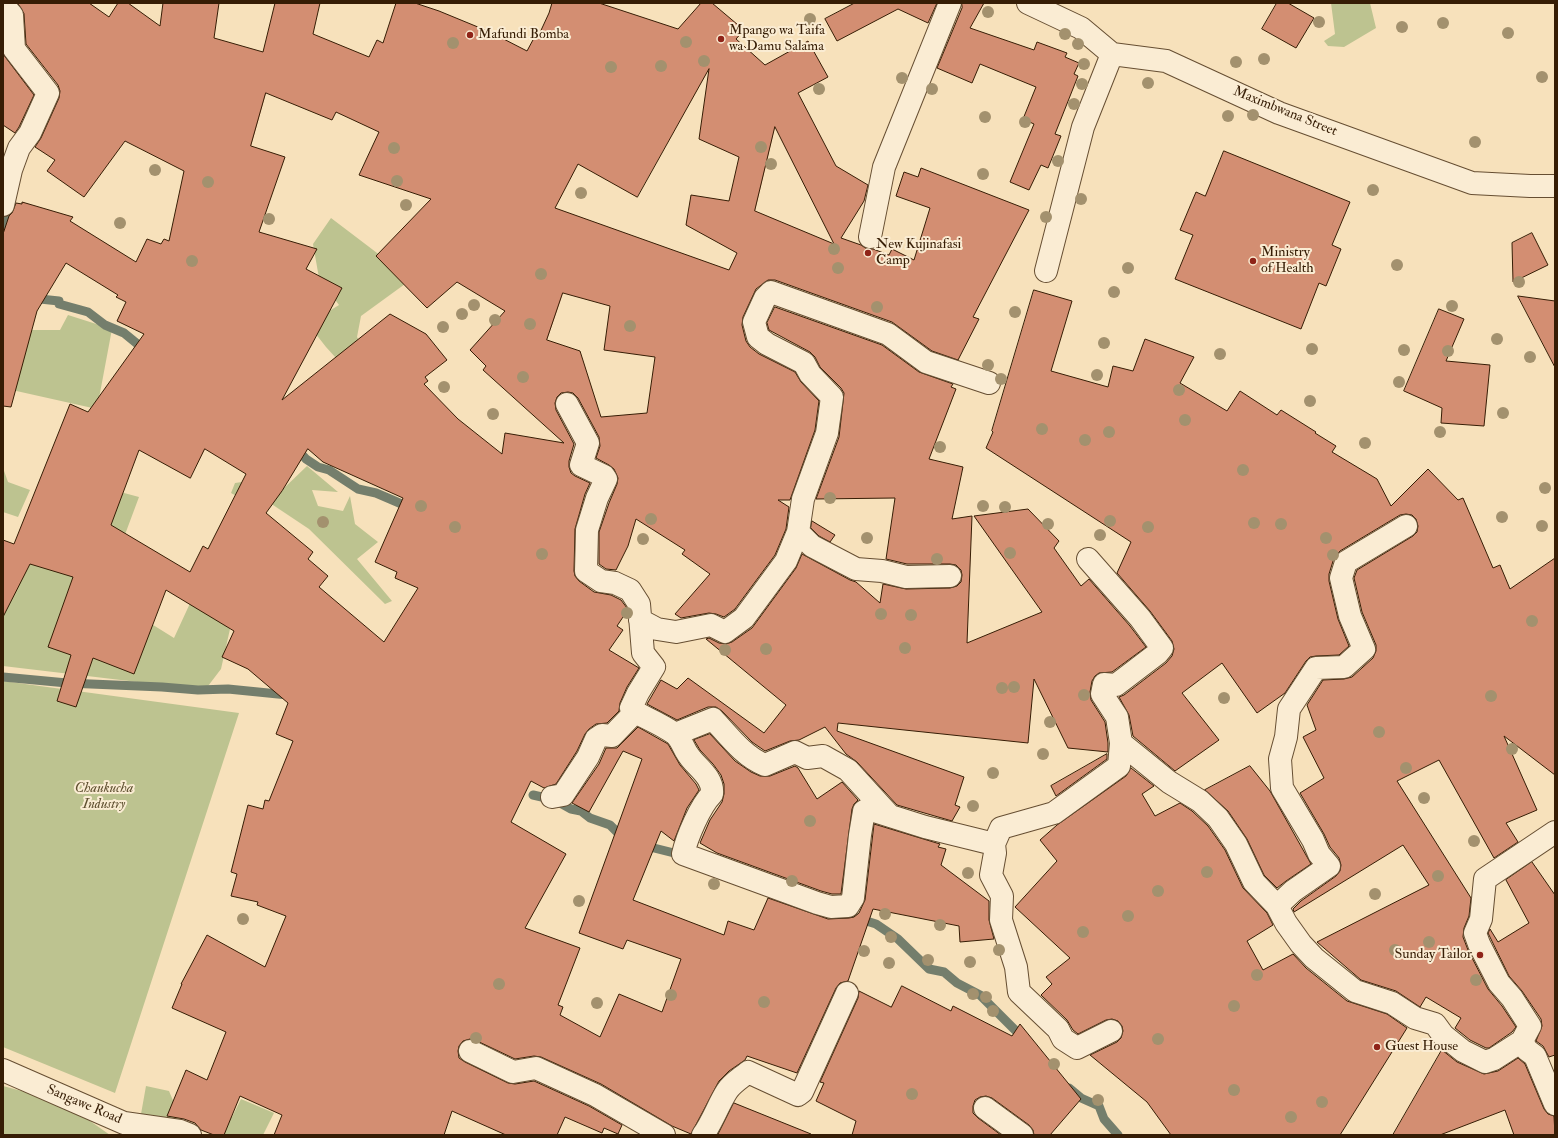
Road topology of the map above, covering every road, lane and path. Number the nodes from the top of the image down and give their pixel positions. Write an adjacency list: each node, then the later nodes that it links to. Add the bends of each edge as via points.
1 (950, 3): 8 (street, via 884,167)
2 (1028, 3): 4 (street, via 1082,28)
3 (3, 5): 5 (street, via 12,15 14,49 48,93 30,133)
4 (1112, 54): 6 (street, Maximbwana Street, via 1166,61 1279,113 1472,183); 9 (street, via 1082,127)
5 (7, 172): 7 (street)
6 (1555, 186)
7 (3, 205)
8 (870, 237)
9 (1046, 271)
10 (989, 383): 13 (street, via 926,362 888,334 771,292 768,294 754,322 758,337 804,363 810,374 832,397 826,433 803,499)
11 (567, 404): 16 (street, via 588,443 581,465 606,479 587,530 586,570 601,581 615,583 630,590 639,604)
12 (1406, 526): 24 (street, via 1346,562 1341,578 1350,616 1364,649 1344,667 1316,668 1289,709 1280,759 1282,788 1319,854 1329,866 1293,891)
13 (798, 532): 15 (street, via 812,546 856,569 882,571 906,577); 16 (street, via 786,561 744,618 725,632 711,625 676,632 657,629)
14 (1088, 559): 19 (street, via 1140,618 1162,648 1116,685 1104,684 1102,694 1117,717)
15 (950, 576)
16 (640, 620): 17 (street, via 643,653 654,667 631,708)
17 (635, 712): 18 (street); 20 (street, via 612,736 602,735 596,738 588,756 563,795)
18 (677, 736): 21 (street, via 678,733 713,719 748,754 765,765 795,752 807,758 823,756 848,770); 21 (street, via 687,754 705,775 712,790 686,840 683,854 730,872 817,903 831,907 848,906 854,898 864,811 868,809)
19 (1121, 743): 23 (street, via 1119,766 1054,813 1001,828); 24 (street, via 1169,782 1200,801 1218,818 1236,844 1254,882)
20 (552, 798)
21 (889, 815): 23 (street)
22 (1555, 832): 27 (street, via 1485,879 1481,919 1475,933 1499,983 1530,1026)
23 (994, 844): 26 (street, via 991,875 1002,896 1001,920 1016,967 1019,992 1058,1029 1063,1039 1077,1048)
24 (1277, 906): 27 (street, via 1301,944 1314,958 1356,991 1392,1003 1415,1018 1435,1024 1443,1035 1463,1051 1485,1062)
25 (847, 993): 34 (street, via 802,1092 798,1095 748,1072 727,1091)
26 (1111, 1031)
27 (1522, 1041): 30 (street, via 1527,1050 1535,1056)
28 (470, 1051): 33 (street, via 513,1072 536,1068 595,1095)
29 (3, 1070): 32 (street, Sangawe Road, via 124,1123 180,1131)
30 (1555, 1104)
31 (985, 1108): 35 (street)
32 (190, 1135)
33 (664, 1135)
34 (703, 1135)
35 (1022, 1135)

